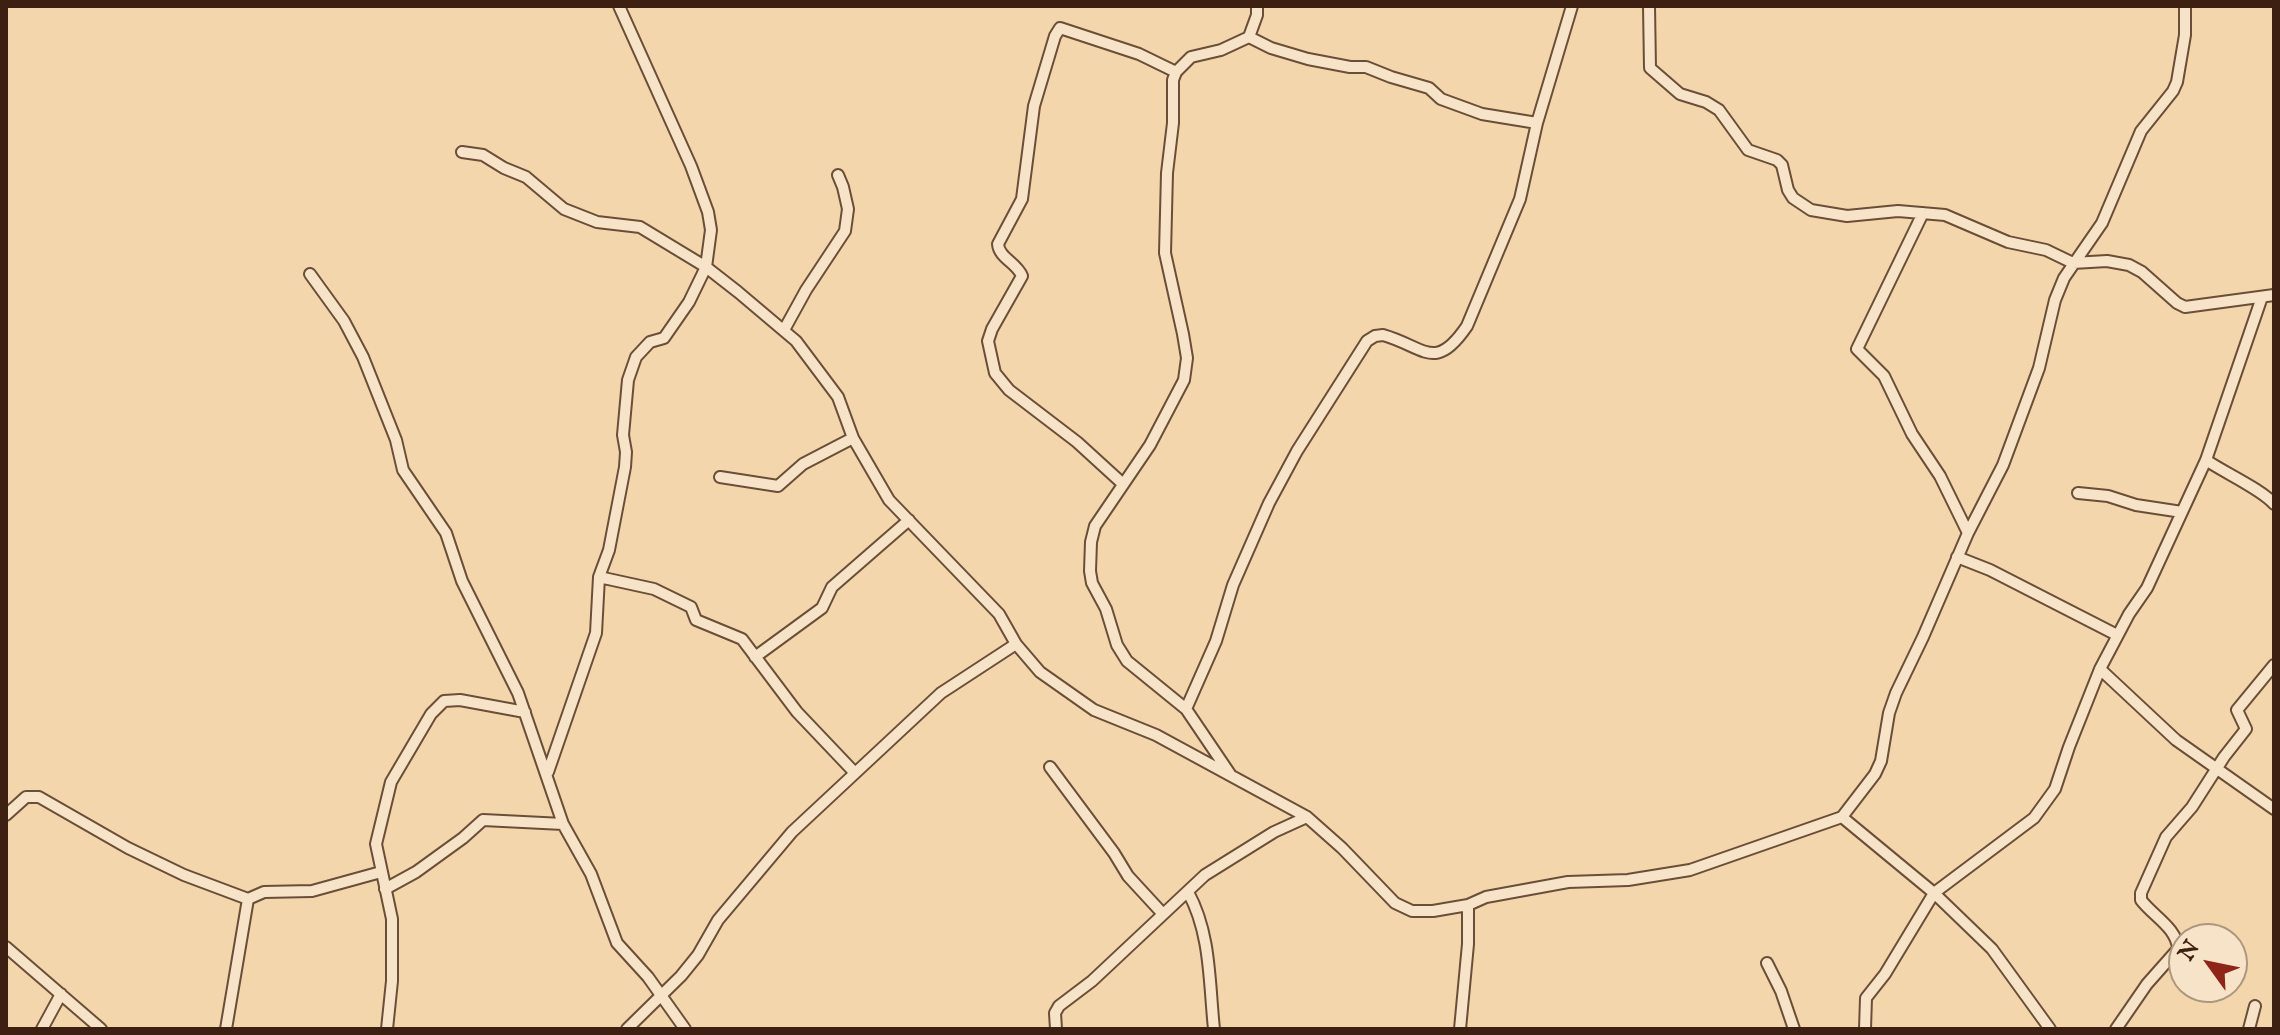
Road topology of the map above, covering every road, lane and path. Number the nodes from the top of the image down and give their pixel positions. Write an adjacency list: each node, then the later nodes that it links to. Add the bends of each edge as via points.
1 (619, 6): 13 (street, via 708,212)
2 (1257, 6): 6 (street)
3 (1572, 6): 8 (street)
4 (1649, 6): 11 (street, via 1650,68 1680,94 1719,110 1748,150 1777,160 1788,190 1800,204 1837,216)
5 (2185, 6): 12 (street, via 2177,82 2141,131 2102,223)
6 (1249, 37): 7 (street, via 1191,57); 8 (street, via 1284,53 1366,67 1429,88 1441,99 1482,114)
7 (1176, 72): 20 (street, via 1165,253 1187,358 1172,406); 20 (street, via 1060,28 1034,106 1022,199 998,244 1022,276 988,341 995,373)
8 (1537, 123): 33 (street, via 1516,209 1467,326 1445,352 1433,354 1383,335 1367,341 1269,503)
9 (462, 152): 13 (street, via 483,155 526,177 564,209 597,222 640,227)
10 (838, 175): 16 (street, via 848,209 845,231)
11 (1923, 213): 12 (street, via 1959,220); 25 (street, via 1857,349 1884,376)
12 (2073, 263): 15 (street, via 2129,265 2185,307); 25 (street, via 2055,300 2018,428)
13 (706, 267): 16 (street); 27 (street, via 664,338 650,342 636,357 628,380 625,467)
14 (310, 274): 34 (street, via 363,357 403,470 446,533 462,581)
15 (2268, 296): 18 (street)
16 (784, 330): 17 (street, via 838,397)
17 (853, 438): 19 (street, via 803,464 778,486); 24 (street, via 889,500)
18 (2206, 460): 22 (street); 23 (street)
19 (720, 477)
20 (1123, 484): 33 (street, via 1095,526 1092,583 1127,661)
21 (2078, 493): 23 (street)
22 (2274, 504)
23 (2182, 512): 28 (street, via 2147,588)
24 (909, 520): 29 (street, via 999,614); 30 (street, via 832,587 822,608)
25 (1968, 533): 26 (street)
26 (1957, 557): 28 (street); 43 (street, via 1896,693 1881,761)
27 (599, 577): 30 (street, via 666,594 691,607 696,620 737,636); 38 (street, via 596,633)
28 (2117, 635): 32 (street)
29 (1016, 644): 37 (street, via 941,693); 39 (street, via 1040,672 1094,710 1137,725)
30 (755, 657): 37 (street, via 797,712)
31 (2274, 665): 36 (street, via 2237,710 2246,729)
32 (2100, 669): 36 (street, via 2156,724); 48 (street, via 2047,804)
33 (1186, 709): 39 (street)
34 (525, 712): 38 (street); 45 (street, via 460,700 439,705 391,782 376,844)
35 (1050, 767): 51 (street, via 1128,876)
36 (2217, 769): 40 (street); 69 (street, via 2161,845 2141,893 2145,905 2178,941 2178,949)
37 (855, 773): 55 (street, via 792,832)
38 (547, 774): 44 (street)
39 (1231, 775): 42 (street)
40 (2274, 809)
41 (6, 815): 49 (street, via 26,797 39,797 128,848)
42 (1307, 817): 47 (street, via 1215,867); 50 (street, via 1395,903 1412,911)
43 (1842, 817): 48 (street); 50 (street, via 1690,870 1568,882)
44 (563, 824): 46 (street, via 483,820); 55 (street, via 591,874 617,943)
45 (381, 872): 46 (street); 49 (street, via 312,891 264,892)
46 (385, 889): 60 (street, via 392,919)
47 (1188, 892): 51 (street); 64 (street, via 1205,935)
48 (1934, 893): 67 (street, via 1866,998); 68 (street, via 1992,949)
49 (248, 899): 59 (street)
50 (1468, 905): 65 (street)
51 (1163, 914): 63 (street, via 1059,1006)
52 (6, 947): 54 (street)
53 (1767, 963): 66 (street)
54 (61, 994): 57 (street); 58 (street)
55 (661, 996): 61 (street); 62 (street)
56 (2255, 1006): 70 (street)
57 (42, 1029)
58 (101, 1029)
59 (226, 1029)
60 (387, 1029)
61 (627, 1029)
62 (685, 1029)
63 (1056, 1029)
64 (1214, 1029)
65 (1460, 1029)
66 (1794, 1029)
67 (1865, 1029)
68 (2050, 1029)
69 (2116, 1029)
70 (2249, 1029)

